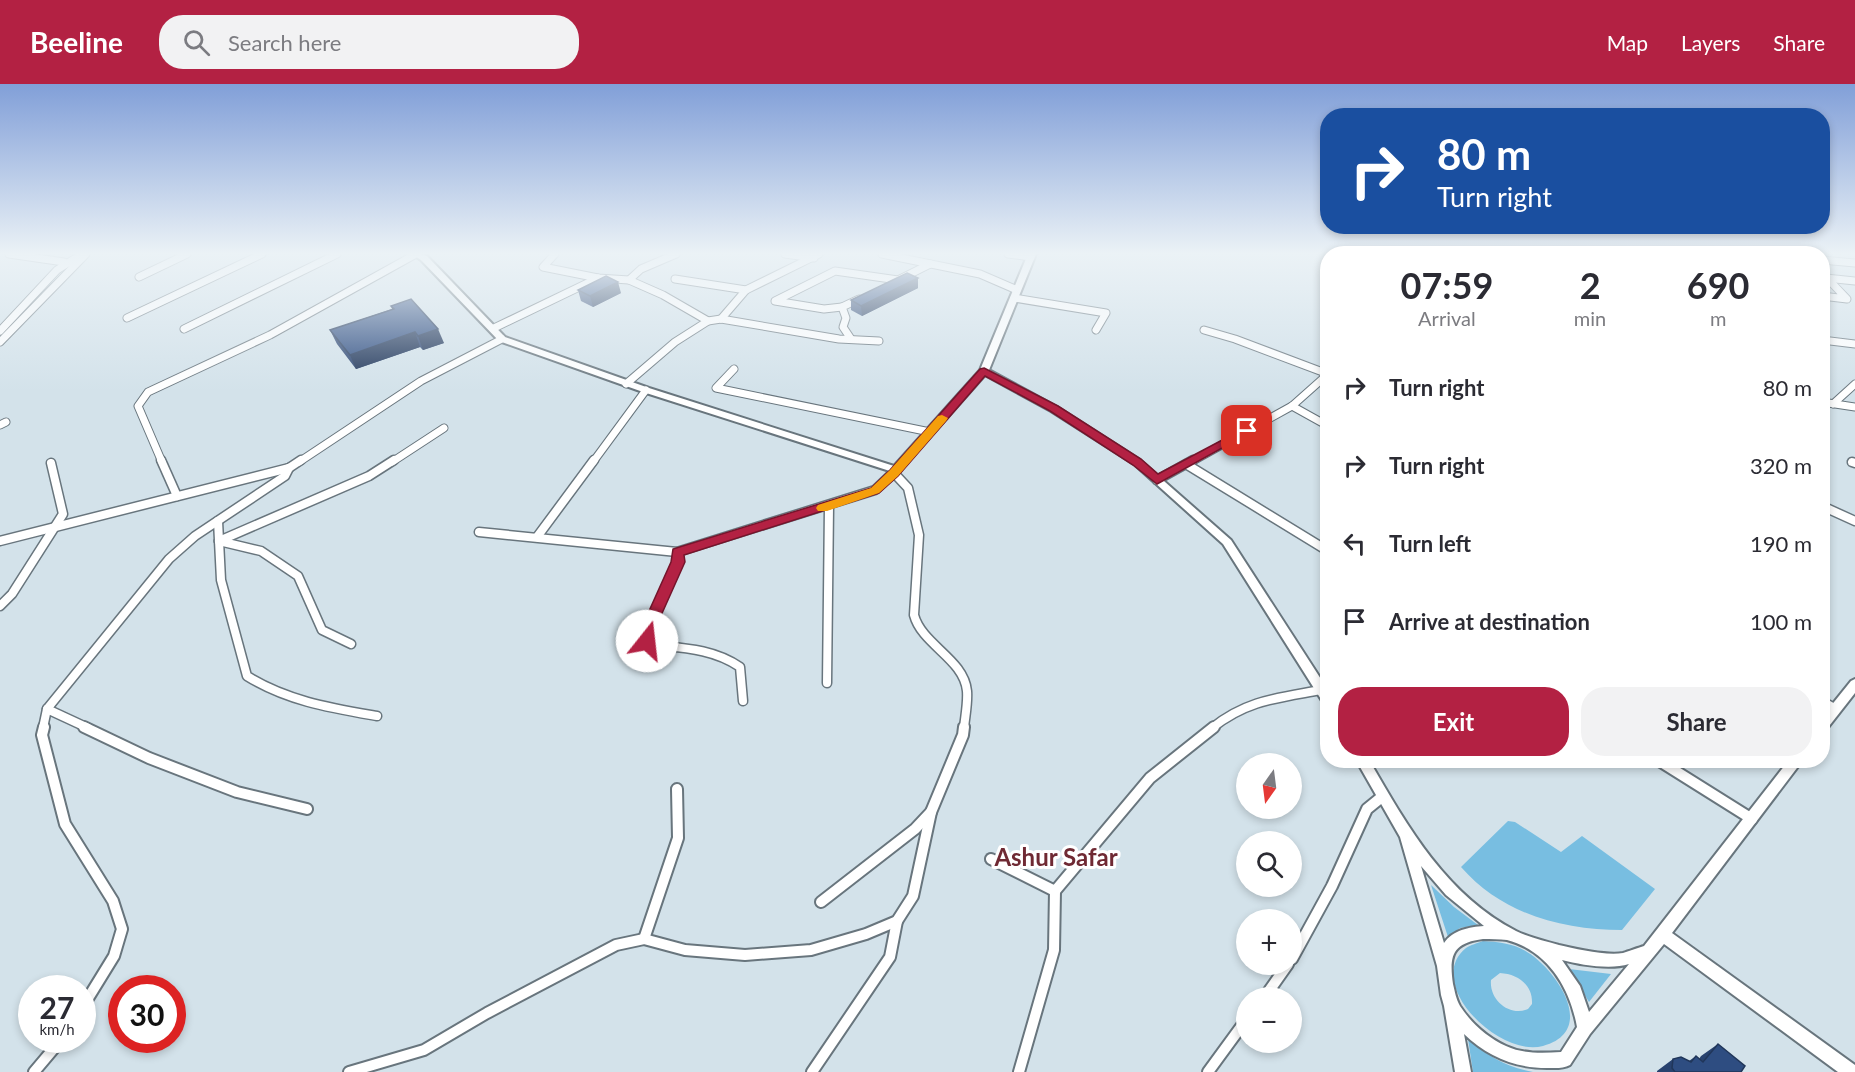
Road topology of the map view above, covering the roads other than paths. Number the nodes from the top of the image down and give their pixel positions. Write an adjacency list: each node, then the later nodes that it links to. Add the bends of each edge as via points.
1 (27, 300): 22 (street)
2 (40, 300): 27 (street)
3 (165, 300): 15 (street)
4 (243, 300): 19 (street)
5 (330, 300): 48 (street, via 270,335 148,392 138,406)
6 (466, 300): 18 (street)
7 (552, 300): 18 (street)
8 (672, 300): 17 (street)
9 (737, 300): 16 (street)
10 (777, 300): 14 (street, via 824,309)
11 (858, 300): 14 (street)
12 (1013, 300): 30 (street)
13 (1044, 300): 20 (street, via 1106,313)
14 (842, 308): 24 (street, via 846,318 843,327)
15 (127, 318)
16 (721, 319): 17 (street); 24 (street)
17 (708, 321): 33 (street, via 662,351)
18 (494, 328): 23 (street)
19 (184, 329)
20 (1095, 330)
21 (1204, 330): 31 (street)
22 (0, 331)
23 (502, 339): 33 (street); 45 (street, via 422,381)
24 (851, 339): 25 (street)
25 (879, 341)
26 (1830, 341): 28 (street)
27 (0, 342)
28 (1855, 344)
29 (734, 369): 42 (street, via 716,388)
30 (984, 371): 42 (street); 47 (street, via 1054,409 1137,462)
31 (1320, 371)
32 (1320, 381): 38 (street)
33 (626, 384): 35 (street)
34 (1855, 384): 37 (street)
35 (646, 390): 46 (street); 55 (street)
36 (1830, 403): 37 (street)
37 (1833, 404): 39 (street)
38 (1293, 406): 40 (street); 44 (street)
39 (1855, 407)
40 (1320, 421)
41 (444, 428): 56 (street, via 369,476)
42 (930, 432): 46 (street)
43 (51, 463): 53 (street, via 63,514)
44 (1186, 464): 47 (street); 58 (street)
45 (289, 468): 48 (street); 51 (street, via 285,476)
46 (895, 471): 49 (street, via 875,490); 78 (street, via 908,488 919,535 914,615 917,627 960,672 967,690 963,735)
47 (1157, 480): 64 (street, via 1227,542)
48 (177, 496): 53 (street)
49 (829, 506): 59 (street); 62 (street)
50 (1830, 510): 52 (street)
51 (218, 520): 56 (street); 68 (street, via 169,559)
52 (1855, 521)
53 (54, 527): 57 (street); 60 (street, via 12,594)
54 (479, 532): 55 (street)
55 (537, 537): 59 (street)
56 (219, 540): 61 (street, via 261,551 298,576 322,630); 70 (street, via 221,580 247,676 264,688 315,705)
57 (0, 541)
58 (1320, 546)
59 (678, 552): 66 (street, via 678,562 648,629 647,641 729,658 740,668)
60 (0, 606)
61 (351, 644)
62 (827, 683)
63 (1855, 684): 69 (street)
64 (1320, 688)
65 (1320, 690): 82 (street, via 1255,703 1230,714 1150,778)
66 (743, 701)
67 (1830, 706): 69 (street)
68 (47, 709): 77 (street, via 149,758 226,788); 92 (street, via 42,735 65,824 113,901 122,929 114,956)
69 (1836, 709): 71 (street)
70 (377, 716)
71 (1830, 717)
72 (1367, 768): 76 (street)
73 (1671, 768): 79 (street)
74 (1791, 768): 79 (street)
75 (677, 789): 87 (street, via 678,838)
76 (1383, 796): 80 (street); 88 (street, via 1367,809)
77 (307, 809)
78 (930, 812): 83 (street, via 915,829); 84 (street, via 913,896)
79 (1752, 819): 86 (street)
80 (1403, 830): 85 (street, via 1434,872 1466,903); 91 (street)
81 (991, 859): 82 (street)
82 (1055, 891): 101 (street, via 1054,950)
83 (821, 902)
84 (897, 921): 87 (street, via 811,950 745,955 684,950); 100 (street, via 890,957)
85 (1509, 934): 89 (street); 91 (street, via 1486,930 1465,934 1450,945)
86 (1662, 934): 90 (street); 104 (street)
87 (644, 939): 99 (street, via 616,945 424,1050)
88 (1302, 941)
89 (1532, 944): 90 (street, via 1578,957 1621,960); 94 (street, via 1571,981 1581,1004)
90 (1649, 951): 94 (street)
91 (1442, 961): 93 (street)
92 (96, 985)
93 (1450, 1004): 97 (street, via 1466,1026 1488,1045 1514,1057); 103 (street)
94 (1585, 1029): 97 (street)
95 (1236, 1034): 102 (street)
96 (50, 1053): 98 (street)
97 (1562, 1066)
98 (34, 1072)
99 (348, 1072)
100 (812, 1072)
101 (1019, 1072)
102 (1208, 1072)
103 (1463, 1072)
104 (1851, 1072)

